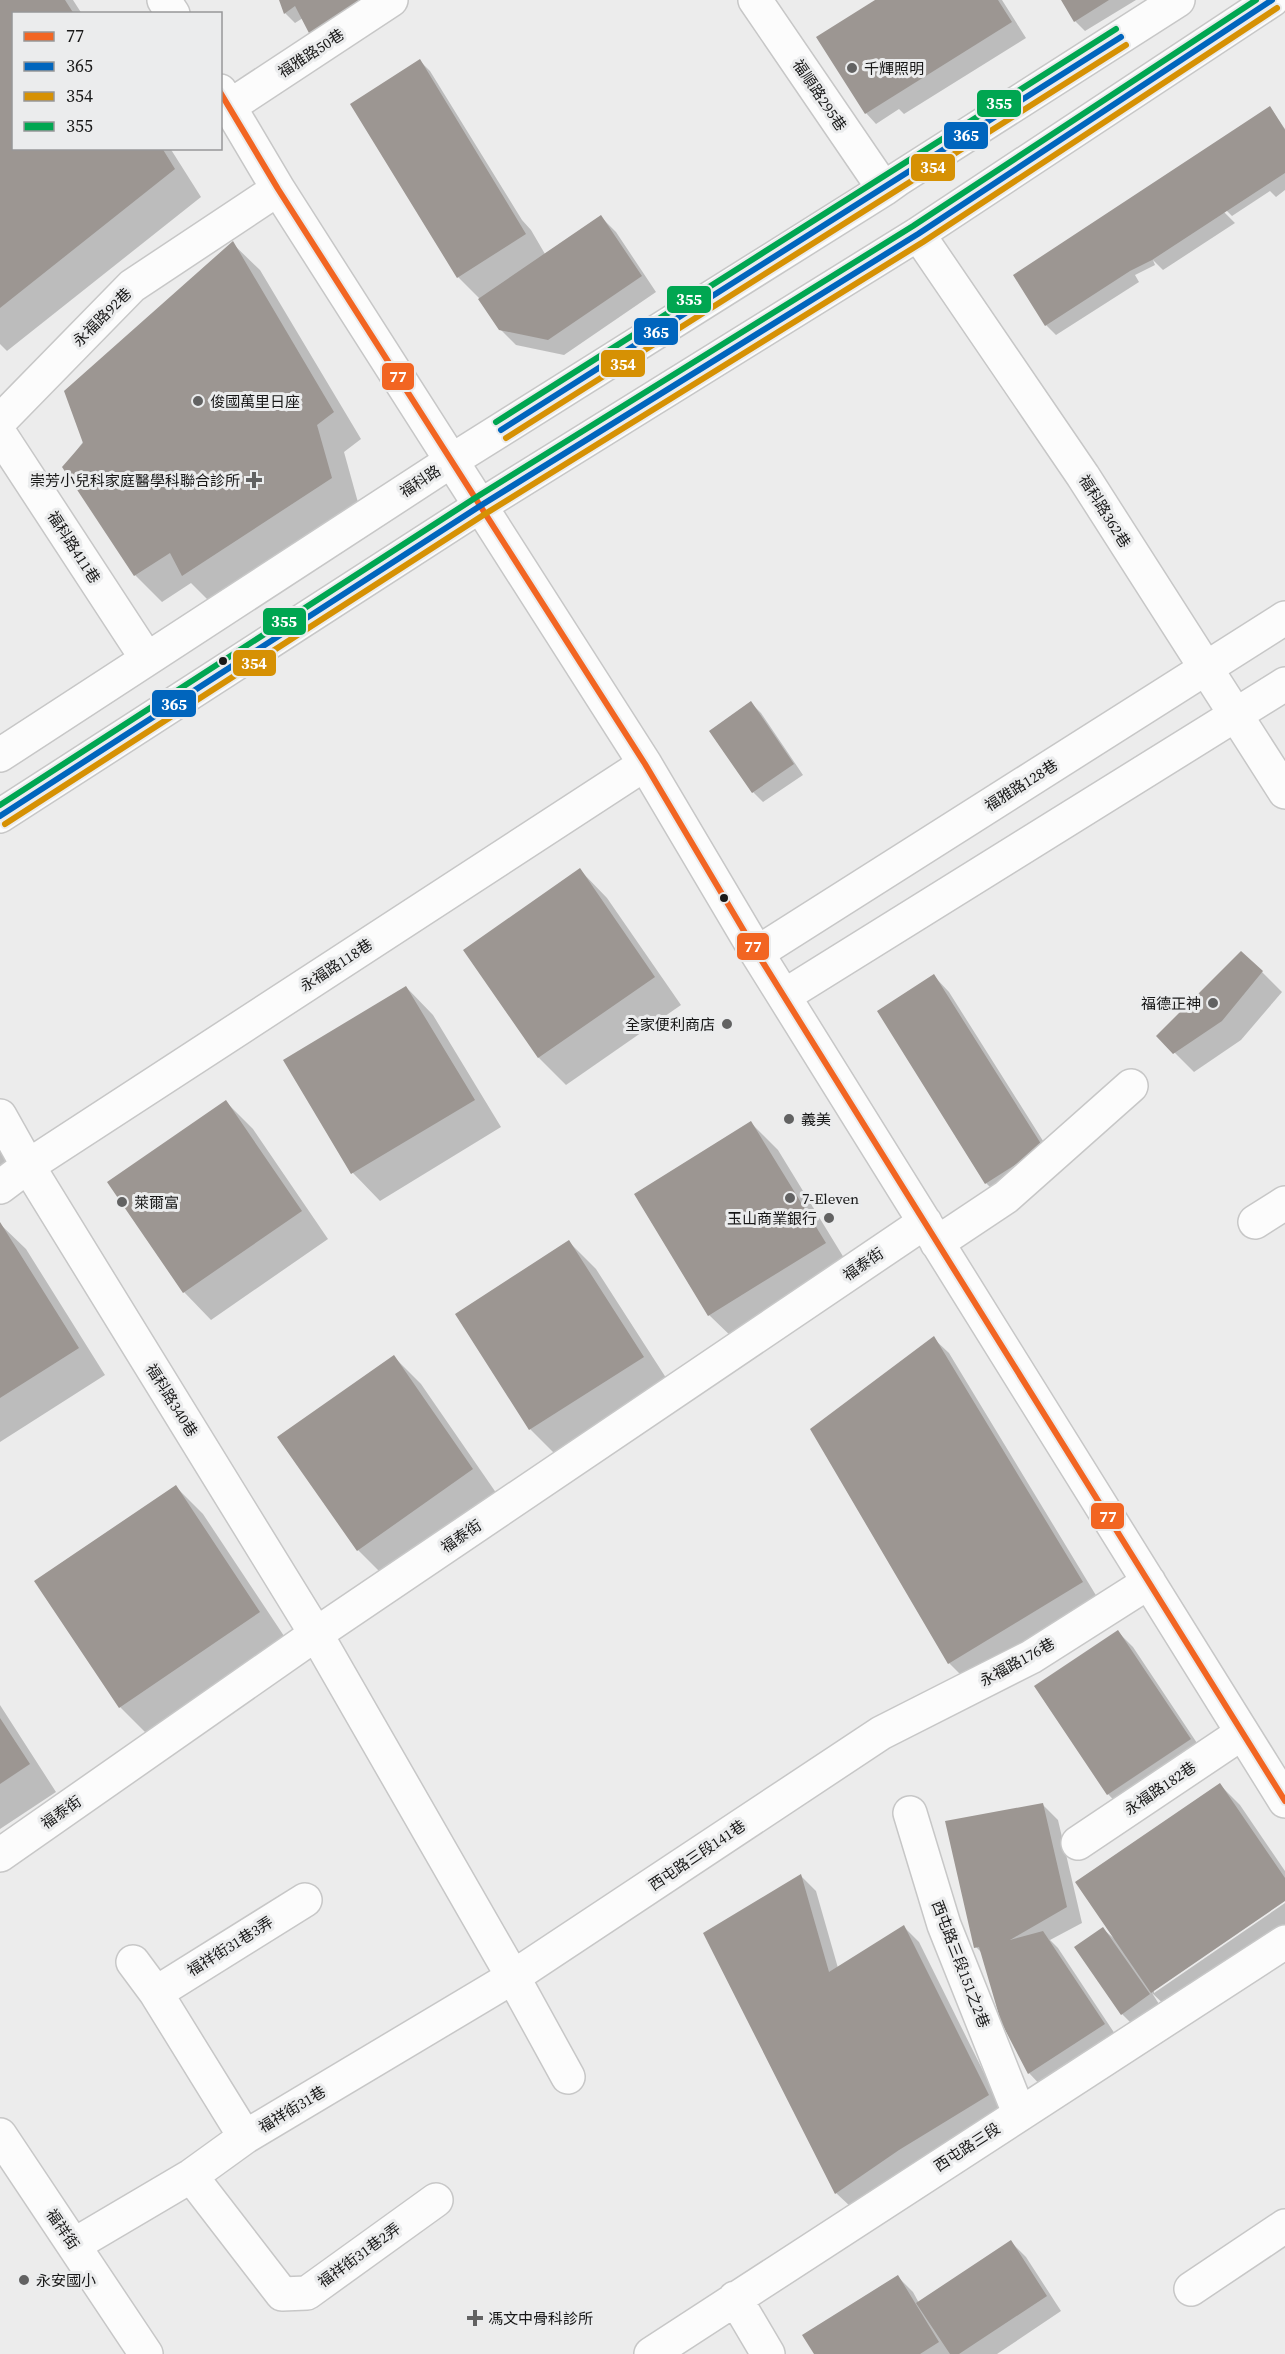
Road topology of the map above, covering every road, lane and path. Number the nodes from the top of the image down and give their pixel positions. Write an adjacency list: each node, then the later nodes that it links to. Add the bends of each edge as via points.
1 (391, 0): 5 (street, 福雅路50巷)
2 (756, 0): 7 (street, 福順路295巷)
3 (1178, 0): 7 (street, 福科路)
4 (1272, 0): 8 (street)
5 (225, 99): 6 (street)
6 (278, 189): 9 (street, 永福路92巷, via 132,286); 11 (street)
7 (884, 189): 11 (street, 福科路)
8 (918, 234): 12 (street); 15 (street, 福科路362巷, via 1083,476)
9 (0, 421)
10 (0, 434): 14 (street, 福科路411巷)
11 (451, 461): 12 (street); 14 (street, 福科路)
12 (480, 506): 19 (street); 21 (street)
13 (1285, 618): 15 (street, 福雅路128巷)
14 (147, 660): 18 (street, 福科路)
15 (1204, 669): 17 (street, 福科路362巷); 22 (street, 福雅路128巷)
16 (1285, 684): 17 (street)
17 (1235, 715): 20 (street, 福科路362巷); 23 (street)
18 (0, 756)
19 (645, 764): 22 (street); 26 (street, 永福路118巷)
20 (1285, 792)
21 (0, 816)
22 (757, 953): 23 (street)
23 (784, 996): 30 (street)
24 (1131, 1086): 30 (street, 福泰街, via 1006,1197)
25 (0, 1116): 26 (street, 福科路340巷)
26 (28, 1166): 27 (street); 32 (street, 福科路340巷)
27 (0, 1187)
28 (1285, 1203): 29 (street)
29 (1255, 1222)
30 (931, 1232): 31 (street); 32 (street, 福泰街)
31 (1149, 1582): 33 (street, 永福路176巷, via 1031,1657); 34 (street)
32 (316, 1635): 38 (street, 福泰街); 42 (street)
33 (881, 1733): 42 (street, 西屯路三段141巷)
34 (1242, 1733): 35 (street); 37 (street, 永福路182巷)
35 (1285, 1801)
36 (910, 1813): 45 (street, 西屯路三段151之2巷, via 944,1925)
37 (1078, 1843)
38 (0, 1855)
39 (305, 1900): 43 (street, 福祥街31巷3弄)
40 (1285, 1942): 45 (street, 西屯路三段)
41 (133, 1962): 43 (street)
42 (513, 1977): 44 (street); 47 (street, 福祥街31巷)
43 (156, 1993): 47 (street)
44 (568, 2077)
45 (1019, 2113): 53 (street, 西屯路三段)
46 (0, 2135): 51 (street, 福祥街)
47 (245, 2137): 48 (street, 福祥街31巷)
48 (191, 2176): 49 (street, 福祥街31巷2弄, via 282,2294 307,2293); 51 (street, 福祥街31巷)
49 (436, 2200)
50 (1285, 2226): 52 (street)
51 (74, 2245): 54 (street, 福祥街)
52 (1191, 2289)
53 (735, 2298): 55 (street, 西屯路三段); 56 (street)
54 (146, 2354)
55 (651, 2354)
56 (768, 2354)

